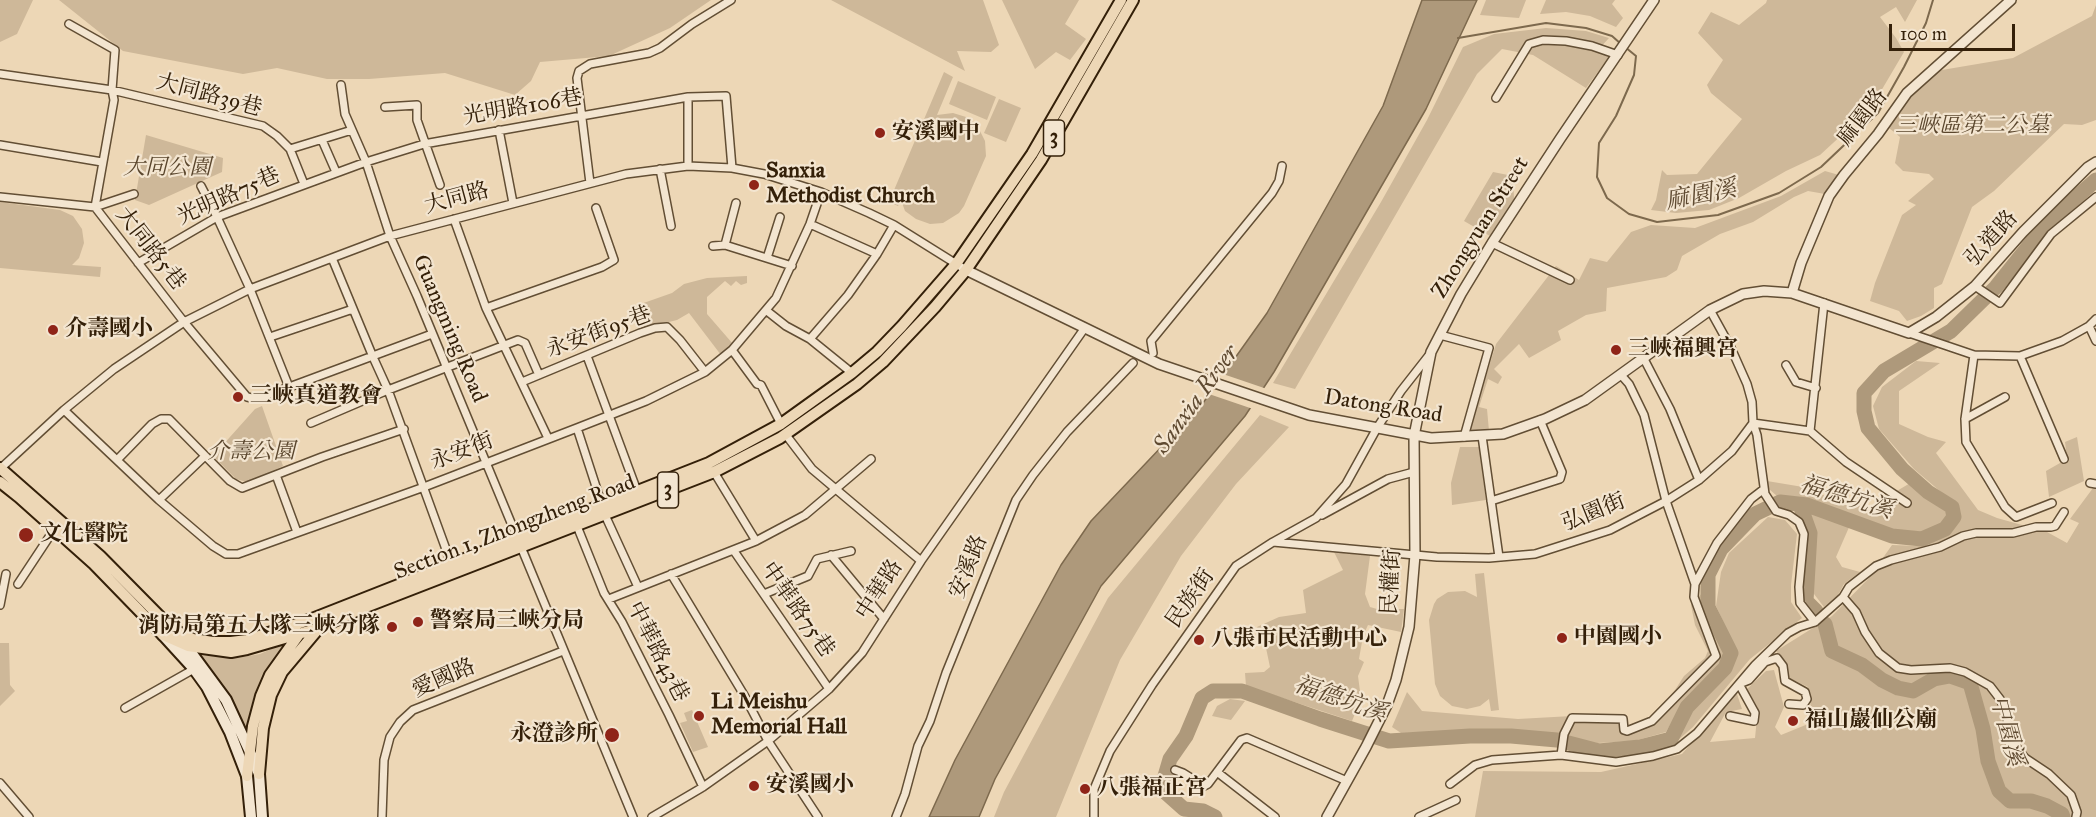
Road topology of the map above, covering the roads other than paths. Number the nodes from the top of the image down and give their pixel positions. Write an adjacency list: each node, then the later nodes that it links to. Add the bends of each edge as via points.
1 (731, 0): 14 (street, via 660,48 583,68 577,78)
2 (1121, 0): 56 (main road, Section 1, Zhongzheng Road / 3)
3 (1133, 0): 56 (main road, Section 1, Zhongzheng Road / 3, via 1041,160)
4 (1654, 0): 7 (street, Zhongyuan Street)
5 (2011, 0): 60 (street, 麻園路, via 1908,93 1844,175 1829,196)
6 (69, 24): 10 (street, 大同路5巷, via 115,50)
7 (1618, 56): 12 (street, via 1566,41 1528,44); 48 (street, Zhongyuan Street)
8 (0, 74): 10 (street, 大同路39巷)
9 (341, 85): 15 (street, Guangming Road, via 345,114)
10 (112, 90): 20 (street, 大同路39巷, via 263,126); 21 (street, 大同路5巷, via 114,99)
11 (688, 97): 14 (street, 光明路106巷); 24 (street); 26 (street, 光明路106巷, via 726,96)
12 (1496, 98)
13 (385, 106): 18 (street, via 417,105)
14 (581, 116): 16 (street, 光明路106巷); 30 (street)
15 (352, 130): 17 (street); 22 (street, Guangming Road)
16 (499, 130): 18 (street, 光明路106巷); 37 (street)
17 (322, 140): 20 (street); 28 (street)
18 (424, 144): 22 (street, 光明路106巷); 31 (street)
19 (0, 145): 21 (street)
20 (290, 149): 29 (street, 大同路39巷)
21 (102, 162): 39 (street, 大同路5巷)
22 (366, 162): 28 (street, 光明路106巷); 47 (street, Guangming Road)
23 (2096, 162): 58 (street, 弘道路, via 2024,231)
24 (688, 166): 26 (street, 大同路); 27 (street, 大同路)
25 (1282, 166): 79 (street, via 1272,193 1151,340)
26 (732, 168): 33 (street, 大同路)
27 (660, 169): 30 (street, 大同路); 46 (street)
28 (336, 172): 29 (street, 光明路75巷)
29 (304, 183): 41 (street, 光明路75巷)
30 (590, 183): 37 (street, 大同路)
31 (440, 185)
32 (201, 186): 41 (street)
33 (821, 192): 44 (street, 永安街); 45 (street, 大同路)
34 (134, 194): 39 (street)
35 (0, 197): 39 (street)
36 (2096, 197): 58 (street, via 2051,234 2000,303)
37 (513, 203): 43 (street, 大同路)
38 (736, 203): 49 (street)
39 (95, 207): 54 (street, 大同路5巷)
40 (596, 208): 62 (street, via 614,260)
41 (217, 217): 54 (street, 光明路75巷); 59 (street)
42 (780, 217): 53 (street)
43 (454, 219): 47 (street, 大同路); 62 (street)
44 (810, 224): 51 (street); 55 (street, 永安街)
45 (894, 225): 51 (street); 56 (street, 大同路)
46 (671, 226)
47 (390, 236): 52 (street, 大同路); 71 (street, Guangming Road)
48 (1492, 243): 57 (street); 72 (street, Zhongyuan Street)
49 (725, 245): 50 (street); 53 (street)
50 (713, 246)
51 (877, 254): 74 (street)
52 (332, 258): 59 (street, 大同路); 63 (street)
53 (767, 258): 55 (street)
54 (138, 263): 67 (street, 大同路5巷)
55 (792, 266): 65 (street, 永安街)
56 (961, 267): 69 (street); 89 (main road, Section 1, Zhongzheng Road / 3); 108 (main road, Section 1, Zhongzheng Road / 3, via 935,307 883,362)
57 (1570, 280)
58 (1978, 288): 70 (street, 弘道路)
59 (250, 289): 67 (street, 大同路); 73 (street)
60 (1792, 293): 61 (street, Datong Road); 64 (street, Datong Road, via 1743,294)
61 (1824, 303): 70 (street, Datong Road); 94 (street)
62 (486, 308): 76 (street)
63 (353, 309): 73 (street); 83 (street)
64 (1710, 310): 84 (street, Datong Road); 102 (street, via 1747,384)
65 (767, 311): 74 (street, via 786,327); 77 (street, 永安街)
66 (2096, 319): 68 (street)
67 (184, 321): 93 (street, 大同路5巷, via 247,397 257,399); 97 (street, 大同路, via 114,369)
68 (2089, 326): 75 (street); 82 (street, via 2062,341)
69 (1084, 329): 105 (street, Datong Road, via 1159,364 1309,415); 147 (street, 中華路)
70 (1909, 333): 80 (street)
71 (432, 334): 83 (street); 87 (street, Guangming Road)
72 (1440, 335): 78 (street, Zhongyuan Street); 111 (street, via 1489,348)
73 (270, 338): 93 (street)
74 (810, 339): 89 (street)
75 (2096, 341)
76 (502, 345): 87 (street); 90 (street, via 518,340 525,343); 92 (street)
77 (732, 351): 88 (street, 永安街); 103 (street, via 761,385)
78 (1431, 352): 105 (street); 109 (street, Zhongyuan Street)
79 (1153, 353)
80 (1974, 355): 82 (street); 99 (street)
81 (587, 356): 88 (street, 永安街95巷, via 639,333 667,327); 90 (street, 永安街95巷); 98 (street)
82 (2019, 356): 115 (street)
83 (373, 357): 93 (street); 95 (street)
84 (1644, 359): 91 (street, Datong Road); 122 (street)
85 (1133, 363): 191 (street, 安溪路, via 1067,432 1016,500 918,746)
86 (1786, 365): 94 (street, via 1796,382)
87 (446, 368): 95 (street); 117 (street, Guangming Road)
88 (705, 372): 98 (street, 永安街)
89 (852, 373): 103 (main road, Section 1, Zhongzheng Road / 3)
90 (539, 375): 92 (street, 永安街95巷)
91 (1621, 375): 100 (street, Datong Road, via 1585,400); 130 (street, via 1644,415)
92 (522, 382): 112 (street)
93 (289, 387)
94 (1816, 388): 107 (street)
95 (388, 390): 101 (street); 106 (street)
96 (2005, 397): 99 (street)
97 (64, 410): 116 (street, 永安街); 118 (street, 大同路)
98 (610, 415): 104 (street, 永安街); 126 (street)
99 (1965, 419): 132 (street, via 1966,442 2010,512 2016,517)
100 (1540, 420): 110 (street, Datong Road, via 1503,434); 129 (street, via 1562,472 1560,479)
101 (311, 423)
102 (1753, 423): 107 (street); 122 (street, 弘園街, via 1732,451); 127 (street)
103 (781, 424): 126 (main road, Section 1, Zhongzheng Road / 3, via 709,463)
104 (577, 428): 112 (street, 永安街); 133 (street)
105 (1377, 428): 109 (street, Datong Road); 135 (street, via 1346,484)
106 (404, 429): 121 (street); 124 (street)
107 (1810, 431): 131 (street, via 1845,462)
108 (786, 435): 119 (main road, Section 1, Zhongzheng Road / 3); 125 (street, via 812,469)
109 (1413, 436): 111 (street, Datong Road); 120 (street, 民權街)
110 (1482, 436): 111 (street, Datong Road); 129 (street)
111 (1464, 437)
112 (548, 438): 117 (street, 永安街)
113 (205, 456): 116 (street, via 170,419 161,419); 121 (street, via 242,488); 128 (street)
114 (871, 459): 125 (street)
115 (2064, 459)
116 (117, 460): 128 (street, 永安街)
117 (485, 462): 124 (street, 永安街); 141 (street, Guangming Road)
118 (0, 468): 162 (main road, 3, via 100,556)
119 (714, 471): 133 (main road, Section 1, Zhongzheng Road / 3); 139 (street)
120 (1414, 472): 135 (street, 民族街, via 1388,479); 145 (street, 民權街)
121 (276, 475): 138 (street)
122 (1699, 480): 130 (street, 弘園街)
123 (0, 482): 137 (main road, 3)
124 (424, 487): 138 (street, 永安街); 148 (street)
125 (834, 489): 139 (street, via 805,514); 147 (street)
126 (637, 491): 133 (main road, Section 1, Zhongzheng Road / 3)
127 (1765, 492): 153 (street, via 1751,499 1717,543); 160 (street, via 1776,511 1799,522 1804,534 1800,603)
128 (159, 500): 138 (street, 永安街, via 226,555)
129 (1491, 501): 146 (street)
130 (1666, 501): 146 (street, 弘園街, via 1610,530 1535,554); 153 (street)
131 (1907, 503)
132 (2052, 503)
133 (603, 510): 136 (main road, Section 1, Zhongzheng Road / 3); 141 (main road, Section 1, Zhongzheng Road / 3); 154 (street)
134 (2064, 512): 156 (street, via 2055,526 2013,533 1977,533 1891,560 1876,566 1849,587)
135 (1316, 518): 140 (street, 民族街)
136 (578, 526): 141 (main road, Section 1, Zhongzheng Road / 3); 157 (street, 中華路43巷)
137 (54, 528): 152 (street); 162 (main road, 3)
138 (297, 532)
139 (756, 541): 142 (street)
140 (1273, 542): 145 (street); 192 (street, 民族街, via 1236,566 1152,685 1110,751 1094,789)
141 (518, 543): 148 (main road, Section 1, Zhongzheng Road / 3); 151 (main road, Section 1, Zhongzheng Road / 3); 165 (street, Guangming Road)
142 (734, 551): 150 (street); 155 (street, 中華路75巷)
143 (851, 551): 144 (street)
144 (831, 555): 155 (street, via 817,559 808,576); 159 (street)
145 (1415, 555): 146 (street, 弘園街); 179 (street, 民權街, via 1409,627 1396,680 1378,724)
146 (1499, 557)
147 (921, 561): 159 (street, 中華路)
148 (451, 563): 151 (main road, Section 1, Zhongzheng Road / 3)
149 (6, 574): 158 (street)
150 (671, 574): 154 (street); 172 (street)
151 (425, 578): 161 (main road, Section 1, Zhongzheng Road / 3)
152 (18, 584)
153 (1695, 584): 174 (street, via 1694,597 1716,656 1652,721 1627,731 1623,719 1572,718)
154 (638, 587): 157 (street)
155 (764, 594): 168 (street, 中華路75巷)
156 (1843, 597): 160 (street); 196 (street, via 1879,653 1898,669 1950,668 1990,686 2007,713 2008,737 2025,758 2071,795)
157 (609, 599): 182 (street, 中華路43巷)
158 (0, 605)
159 (884, 619): 168 (street, 中華路, via 862,653)
160 (1815, 622): 167 (street, via 1788,633)
161 (316, 623): 162 (main road, Section 1, Zhongzheng Road / 3, via 231,642); 163 (main road, Section 1, Zhongzheng Road / 3); 177 (main road, via 271,695)
162 (168, 632): 164 (main road); 166 (main road)
163 (300, 633): 164 (main road, Section 1, Zhongzheng Road / 3, via 231,652); 173 (main road, via 266,685 253,726)
164 (188, 646): 173 (main road, via 226,700)
165 (563, 651): 187 (street, 愛國路, via 431,702 406,716 390,737 384,760); 188 (street, Guangming Road)
166 (194, 669): 170 (street); 178 (main road, via 222,714)
167 (1739, 684): 169 (street, via 1749,680 1765,662 1777,658 1783,666 1785,681 1805,692 1807,699 1803,705); 171 (street, via 1755,713 1754,721); 174 (street, via 1697,733 1677,749 1616,762)
168 (829, 689): 172 (street, 中華路)
169 (1789, 704)
170 (125, 708)
171 (1730, 716)
172 (768, 741): 182 (street, 中華路); 190 (street)
173 (250, 752): 177 (main road); 178 (main road)
174 (1560, 752): 181 (street, via 1492,760 1475,765)
175 (1175, 770): 176 (street, via 1204,786)
176 (1217, 772): 179 (street, via 1241,740 1247,738); 193 (street)
177 (259, 774): 186 (main road)
178 (247, 776): 185 (main road)
179 (1347, 781): 194 (street)
180 (0, 783): 184 (street)
181 (1450, 784)
182 (702, 788): 189 (street, 中華路)
183 (1456, 800): 195 (street)
184 (29, 817)
185 (251, 817)
186 (262, 817)
187 (382, 817)
188 (633, 817)
189 (652, 817)
190 (818, 817)
191 (896, 817)
192 (1094, 817)
193 (1275, 817)
194 (1327, 817)
195 (1419, 817)
196 (2076, 817)

